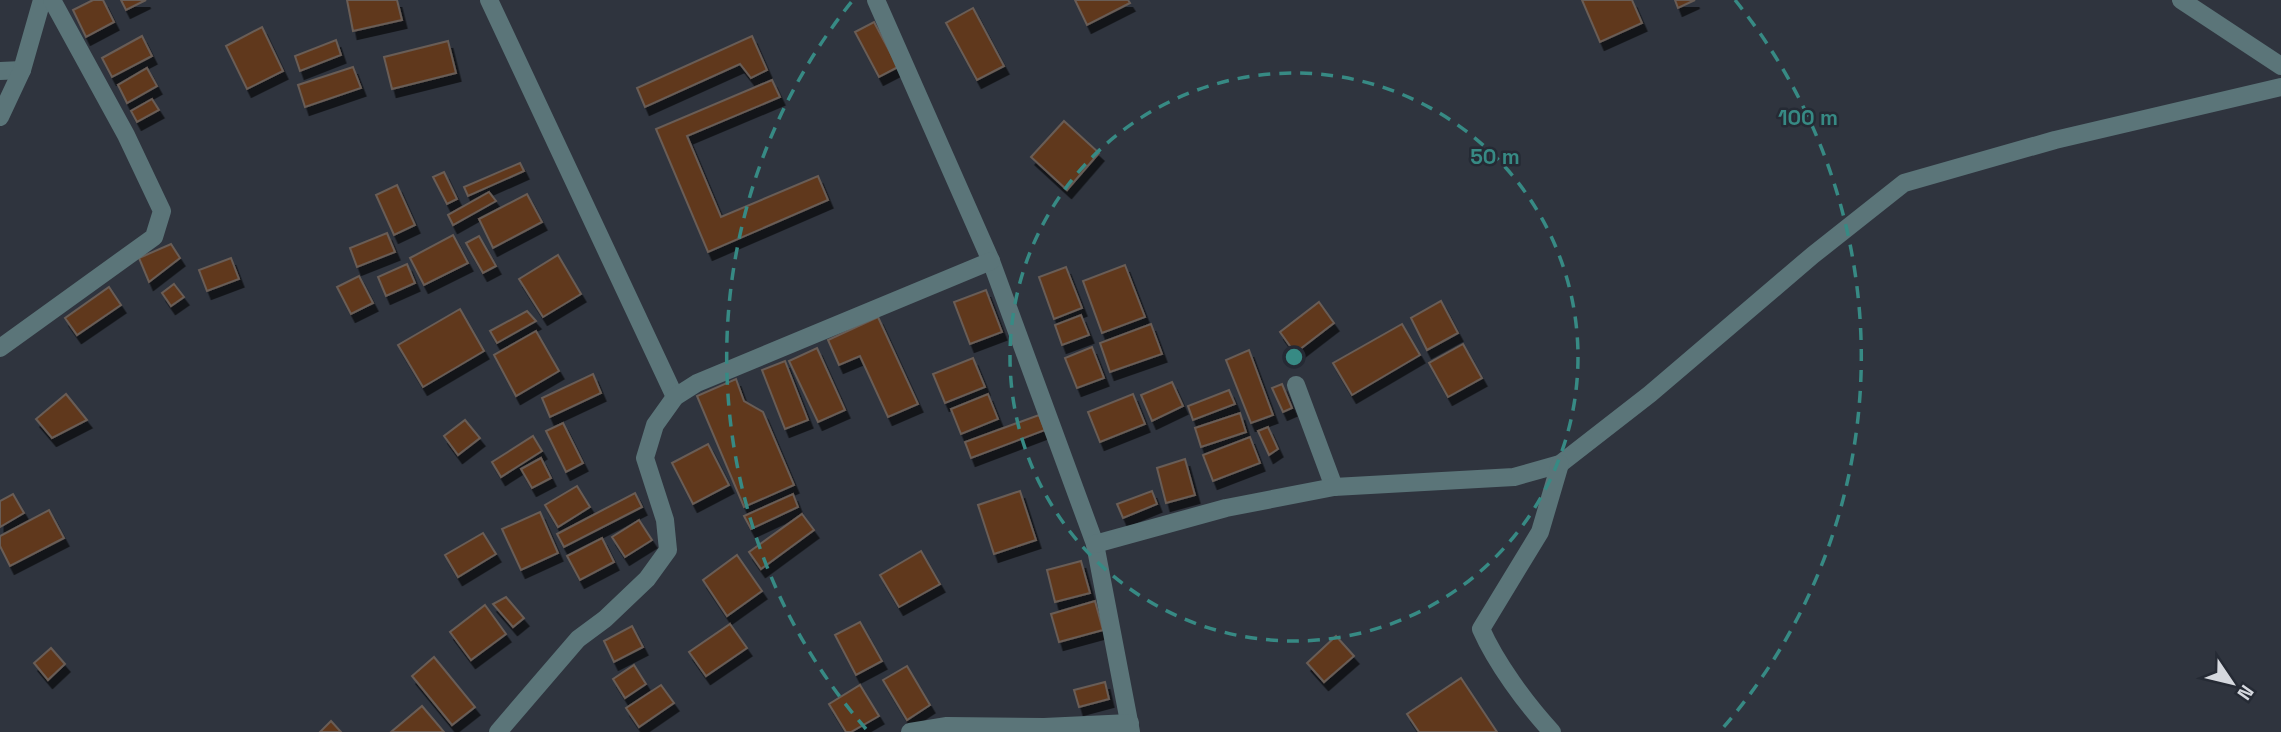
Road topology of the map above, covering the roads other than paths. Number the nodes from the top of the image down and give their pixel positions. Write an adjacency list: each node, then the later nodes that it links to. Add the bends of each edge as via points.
1 (42, 0): 7 (street)
2 (52, 0): 12 (street, via 162,211 154,237)
3 (489, 0): 14 (street)
4 (876, 0): 11 (street)
5 (2181, 0): 6 (street)
6 (2281, 66)
7 (22, 70): 8 (street); 10 (street)
8 (0, 71)
9 (2281, 87): 15 (street, via 2055,140 1904,183)
10 (0, 117)
11 (990, 261): 14 (street, via 696,383); 17 (street)
12 (0, 348)
13 (1296, 385): 16 (street)
14 (675, 397): 19 (street, via 655,425 645,458 665,520 668,550 647,579 578,639)
15 (1560, 464): 16 (street, via 1514,477); 21 (street, via 1540,532 1481,629)
16 (1334, 487): 17 (street, via 1226,508)
17 (1095, 544): 18 (street)
18 (1131, 728): 20 (street, via 947,726)
19 (498, 732)
20 (910, 732)
21 (1552, 732)

